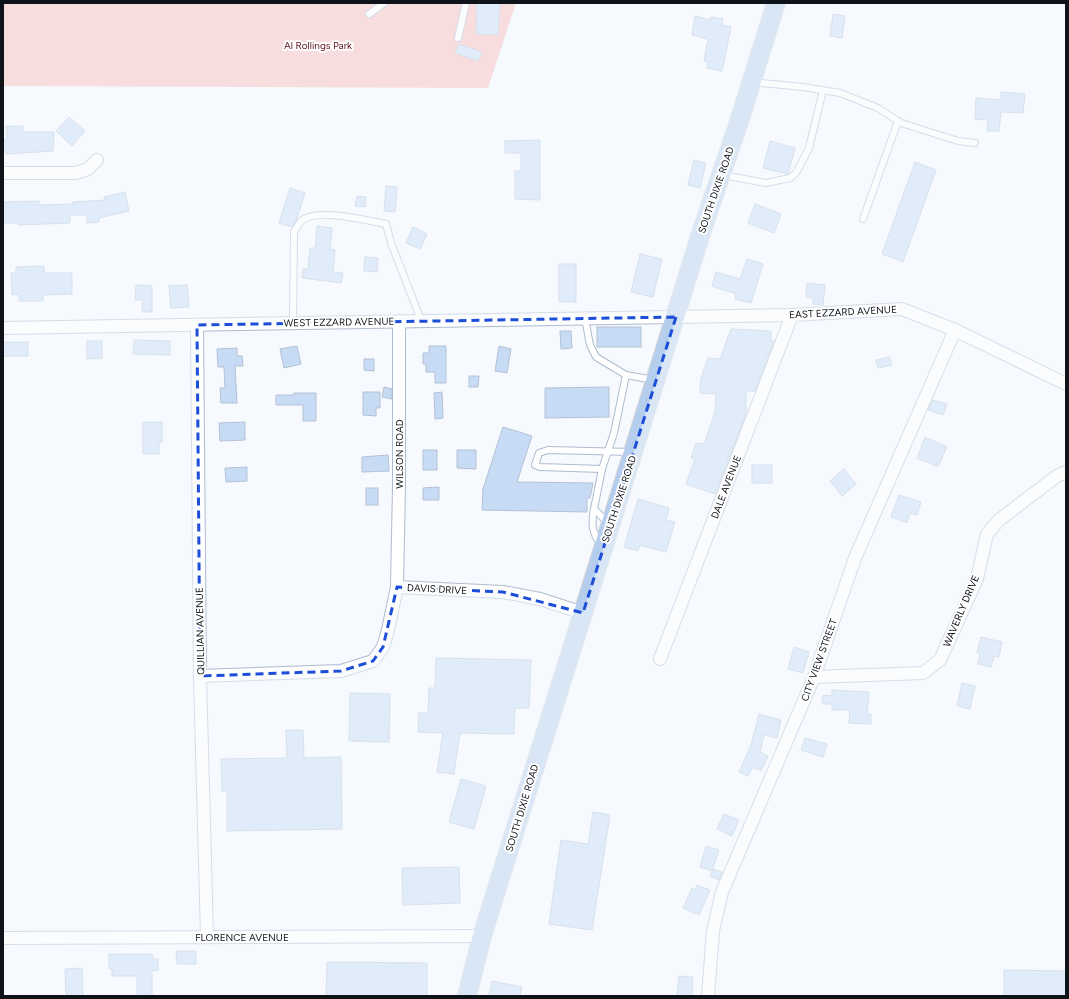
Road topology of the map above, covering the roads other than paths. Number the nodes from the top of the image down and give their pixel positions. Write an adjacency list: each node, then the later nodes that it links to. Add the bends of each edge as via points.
1 (384, 3): 4 (lane)
2 (466, 3): 5 (lane)
3 (776, 3): 6 (main road, SOUTH DIXIE ROAD)
4 (369, 14)
5 (458, 38)
6 (752, 82): 7 (lane); 12 (main road, SOUTH DIXIE ROAD)
7 (823, 90): 8 (lane, via 840,93 878,108); 12 (lane, via 809,148 796,173 790,178 766,183)
8 (898, 121): 9 (lane, via 958,141); 13 (lane)
9 (975, 143)
10 (97, 160): 11 (street, via 88,169 76,173)
11 (3, 173)
12 (721, 175): 15 (main road, SOUTH DIXIE ROAD)
13 (863, 219)
14 (792, 315): 15 (street, EAST EZZARD AVENUE); 22 (street, EAST EZZARD AVENUE, via 902,309); 35 (street, DALE AVENUE)
15 (676, 317): 16 (street, WEST EZZARD AVENUE); 24 (main road, SOUTH DIXIE ROAD)
16 (585, 318): 17 (street, WEST EZZARD AVENUE); 23 (lane, via 590,345 596,357)
17 (421, 320): 18 (street, WEST EZZARD AVENUE); 19 (lane, via 386,224 318,215 302,220 294,231)
18 (399, 321): 19 (street, WEST EZZARD AVENUE); 33 (street, WILSON ROAD, via 400,486)
19 (293, 323): 20 (street, WEST EZZARD AVENUE)
20 (197, 325): 21 (street, WEST EZZARD AVENUE); 36 (street, QUILLIAN AVENUE)
21 (3, 328)
22 (955, 330): 25 (street, EAST EZZARD AVENUE); 37 (street, CITY VIEW STREET, via 855,558)
23 (626, 375): 24 (lane); 26 (lane)
24 (656, 381): 27 (main road, SOUTH DIXIE ROAD)
25 (1066, 384)
26 (608, 451): 27 (lane); 28 (lane); 28 (lane, via 548,450 539,453 535,465)
27 (633, 452): 31 (main road, SOUTH DIXIE ROAD)
28 (602, 469): 30 (lane)
29 (1066, 472): 37 (street, WAVERLY DRIVE, via 1056,476 999,520 988,534 977,579 940,660 923,673)
30 (594, 509): 31 (lane); 32 (lane, via 591,522 594,536)
31 (610, 525): 32 (main road, SOUTH DIXIE ROAD)
32 (603, 548): 34 (main road, SOUTH DIXIE ROAD)
33 (397, 587): 34 (street, DAVIS DRIVE, via 503,592 540,599); 36 (street, DAVIS DRIVE, via 383,647 373,661 341,671)
34 (583, 612): 38 (main road, SOUTH DIXIE ROAD)
35 (660, 659)
36 (200, 676): 39 (street, QUILLIAN AVENUE)
37 (814, 677): 42 (street, CITY VIEW STREET, via 722,892 713,931)
38 (482, 936): 39 (street, FLORENCE AVENUE); 41 (main road, SOUTH DIXIE ROAD)
39 (206, 937): 40 (street, FLORENCE AVENUE)
40 (3, 938)
41 (467, 996)
42 (708, 996)

